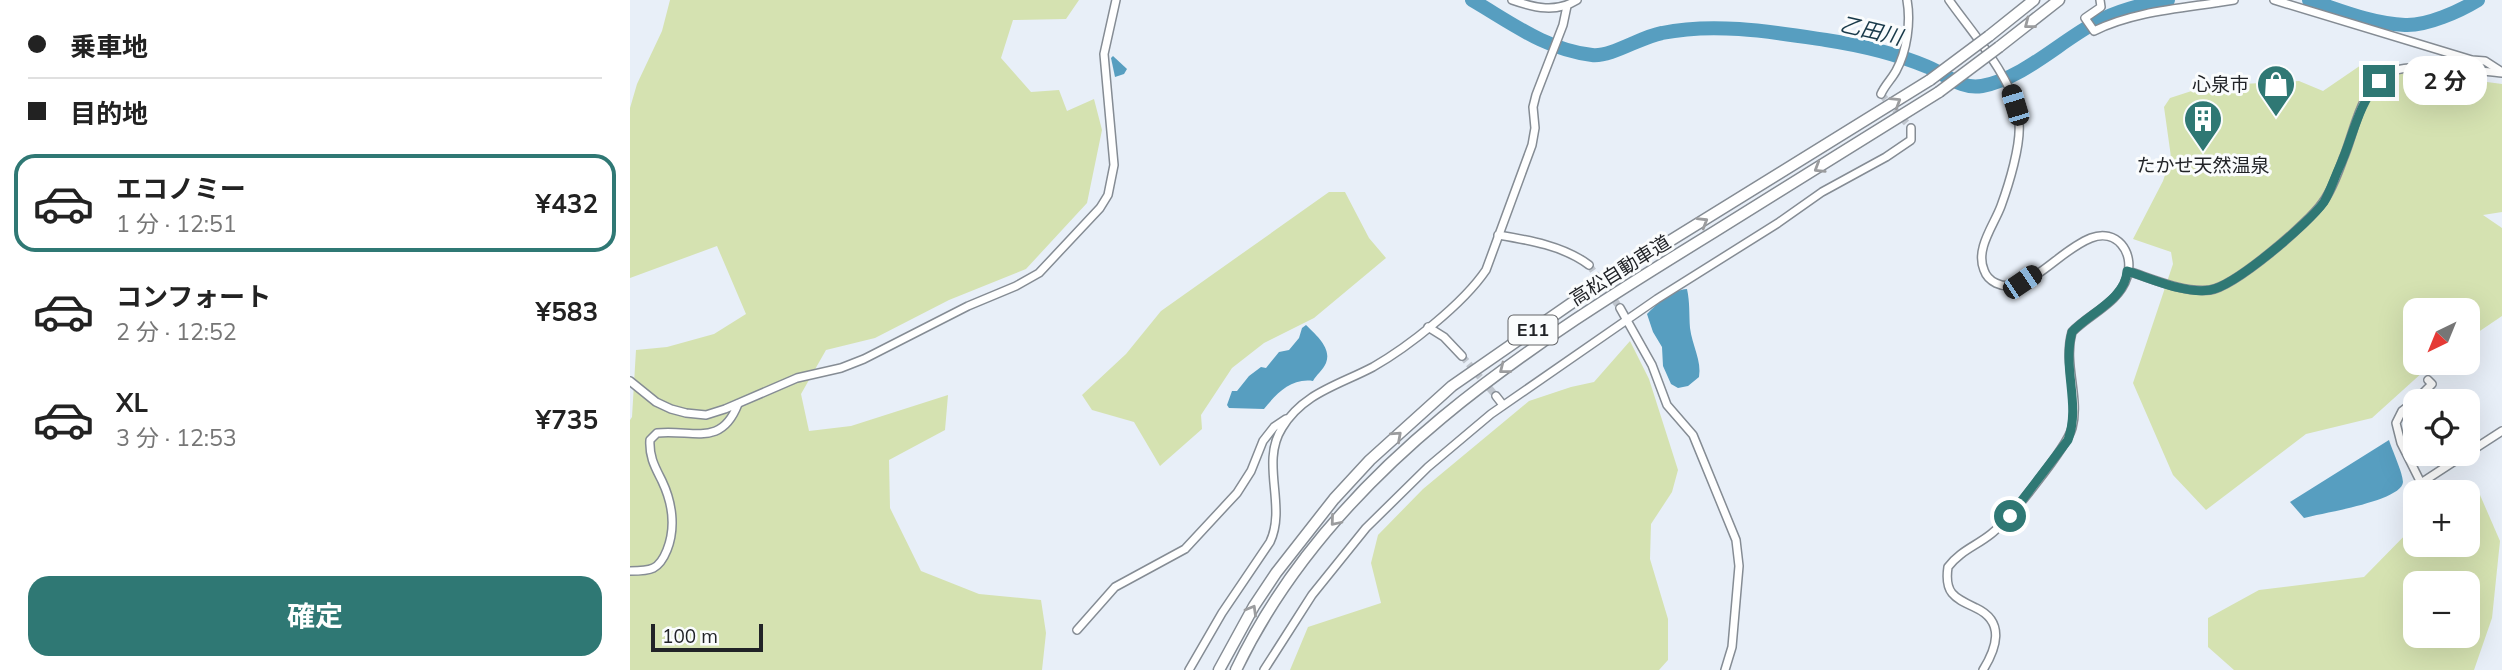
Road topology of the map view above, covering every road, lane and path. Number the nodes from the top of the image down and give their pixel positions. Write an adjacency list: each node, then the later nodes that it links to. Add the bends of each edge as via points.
1 (1116, 0): 26 (street, via 1104,54 1113,179 1100,208 1039,273 864,359 797,378)
2 (1512, 0): 11 (street, via 1538,8)
3 (1577, 0): 11 (street)
4 (1907, 0): 13 (street, via 1903,49 1896,72)
5 (1949, 0): 17 (street, via 2007,82 2019,122 2002,205 1984,243 1986,276 2011,286 2078,244 2103,235 2119,240 2125,248)
6 (2034, 0): 38 (highway, 高松自動車道 / E11, one-way to 6, bridge, via 1254,606 1326,508 1370,460 1452,386 1589,291 1930,80)
7 (2059, 0): 39 (highway, 高松自動車道 / E11, one-way to 39, bridge, via 1939,92 1598,303 1455,407 1380,472 1337,519 1288,581)
8 (2100, 0): 9 (street, via 2101,7 2085,18 2094,31 2109,23)
9 (2234, 0)
10 (2274, 0): 12 (street, via 2485,61)
11 (1567, 6): 15 (street, via 1536,94 1532,145)
12 (2502, 72): 17 (street, via 2413,67 2391,72 2379,81 2358,115 2324,202 2266,256 2213,290 2192,290)
13 (1881, 94)
14 (1911, 128): 19 (street, via 1911,139 1886,157 1822,192)
15 (1498, 235): 16 (street, via 1570,253); 20 (street, via 1478,282)
16 (1589, 265)
17 (2127, 271): 42 (street, via 2113,299 2072,332 2068,354 2074,420 2068,440 2000,526 1948,567 1953,595 1980,610 1997,634)
18 (1620, 308): 19 (street)
19 (1626, 322): 27 (street); 41 (street, via 1652,365 1667,405 1693,435 1736,540 1739,566)
20 (1428, 327): 21 (street); 29 (street, via 1373,367 1308,398)
21 (1462, 356)
22 (2428, 380): 24 (street, via 2432,384)
23 (630, 382): 26 (street, via 656,402 686,413 706,415)
24 (2427, 389)
25 (1496, 396): 27 (street)
26 (738, 404): 35 (street, via 730,422 707,434 664,432 650,440 652,463 671,504 671,541 656,569)
27 (1503, 405): 40 (street, via 1428,467 1366,528 1312,595)
28 (2403, 410): 32 (street, via 2396,423)
29 (1289, 417): 36 (street, via 1263,441 1237,493 1185,549 1115,587); 37 (street, via 1276,440 1273,462 1276,530 1222,612)
30 (2502, 431): 31 (street)
31 (2480, 445)
32 (2403, 447)
33 (2412, 466): 34 (street, via 2421,483)
34 (2447, 466)
35 (630, 571)
36 (1077, 629)
37 (1194, 668)
38 (1219, 670)
39 (1236, 670)
40 (1264, 670)
41 (1726, 670)
42 (1983, 670)

